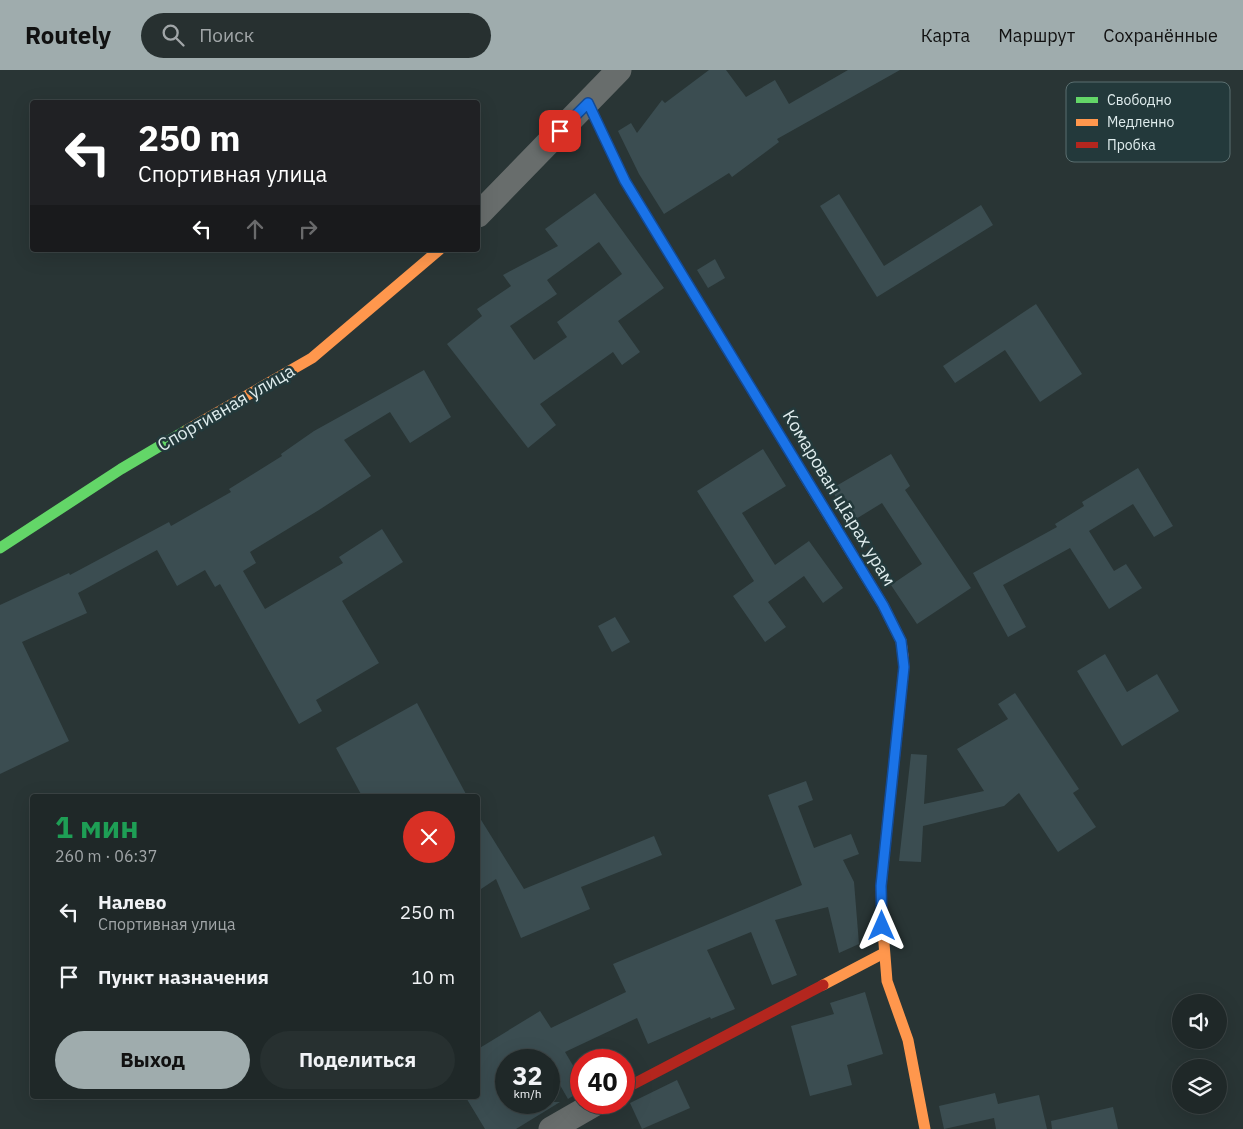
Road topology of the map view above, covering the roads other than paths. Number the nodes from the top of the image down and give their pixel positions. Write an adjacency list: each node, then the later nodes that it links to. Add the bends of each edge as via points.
1 (619, 70): 2 (street)
2 (588, 103): 3 (street); 6 (street, Комарован цIарах урам, via 625,181 883,605 901,641 904,667 881,886)
3 (480, 214)
4 (437, 252): 5 (street, Спортивная улица, via 312,358 121,469)
5 (0, 548)
6 (884, 953): 7 (street); 10 (street, Комарован цIарах урам, via 887,981 908,1040)
7 (635, 1083)
8 (577, 1114): 9 (street)
9 (551, 1129)
10 (925, 1129)

